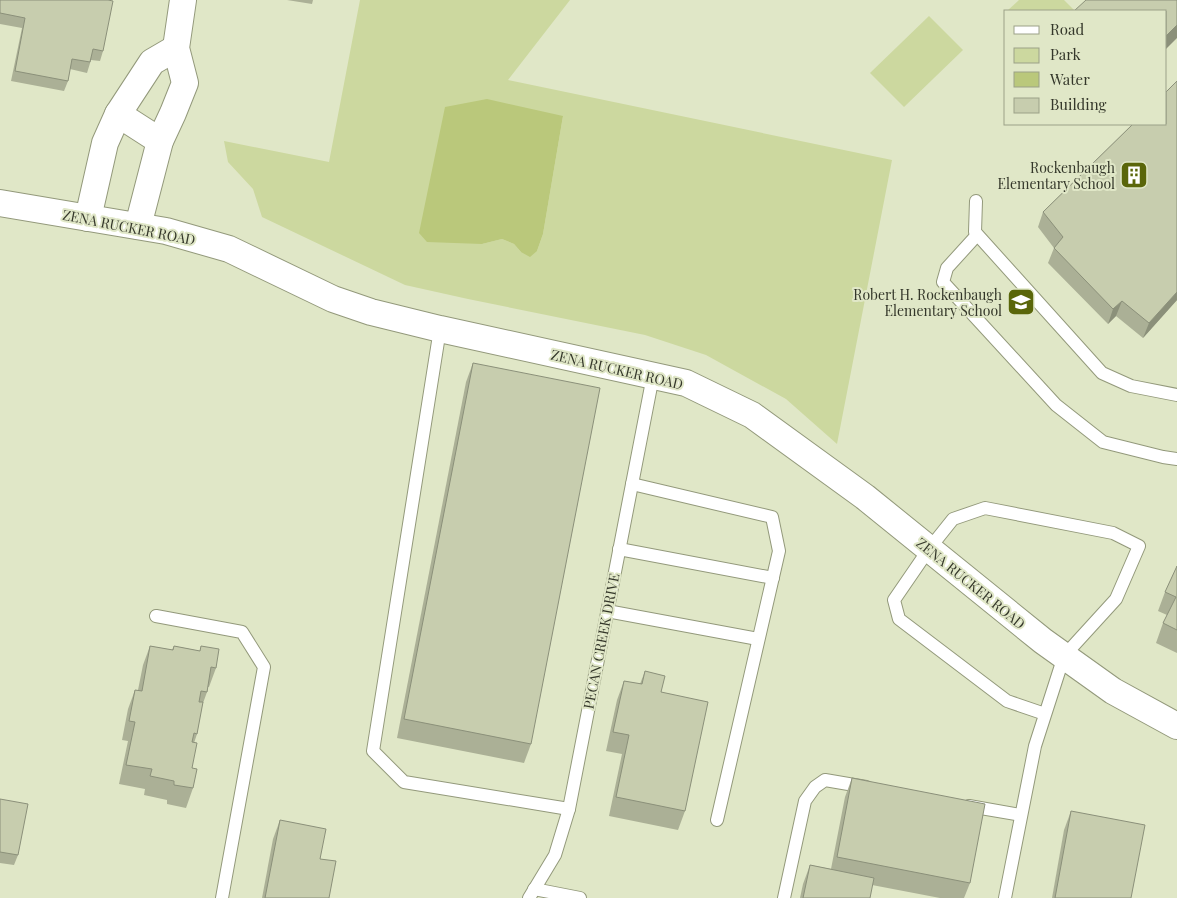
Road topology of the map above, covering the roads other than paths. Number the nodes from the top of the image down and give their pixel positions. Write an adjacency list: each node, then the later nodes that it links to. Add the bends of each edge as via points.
1 (183, 0): 2 (street)
2 (176, 48): 3 (street, via 152,62); 4 (street, via 185,83)
3 (118, 114): 4 (street); 7 (street, via 105,143)
4 (160, 141): 8 (street)
5 (976, 201): 9 (lane)
6 (0, 203): 7 (street, ZENA RUCKER ROAD)
7 (88, 218): 8 (street, ZENA RUCKER ROAD)
8 (138, 226): 10 (street, ZENA RUCKER ROAD, via 229,249 333,299)
9 (977, 235): 12 (lane, via 1102,373 1131,386); 13 (lane, via 947,268 943,282 1056,404 1103,442)
10 (440, 329): 11 (street, ZENA RUCKER ROAD); 26 (lane, via 373,751 404,782)
11 (653, 376): 14 (lane, PECAN CREEK DRIVE); 16 (street, ZENA RUCKER ROAD, via 686,384 752,415 866,497)
12 (1177, 395)
13 (1177, 459)
14 (632, 484): 15 (lane, PECAN CREEK DRIVE); 17 (lane, via 772,518 779,551)
15 (619, 549): 17 (lane); 18 (lane, PECAN CREEK DRIVE)
16 (929, 549): 21 (street, ZENA RUCKER ROAD); 21 (lane, via 953,519 985,508 1113,533 1139,546 1116,599); 22 (lane, via 894,600 899,619 1008,701)
17 (773, 578): 20 (lane)
18 (607, 611): 20 (lane); 26 (lane, PECAN CREEK DRIVE)
19 (156, 616): 30 (lane, via 242,632 264,667)
20 (758, 639): 28 (lane)
21 (1064, 656): 22 (lane); 23 (street, ZENA RUCKER ROAD, via 1113,691)
22 (1045, 714): 27 (lane)
23 (1177, 726)
24 (874, 789): 32 (lane, via 825,780 815,787 805,801)
25 (953, 803): 27 (lane)
26 (569, 809): 29 (lane, PECAN CREEK DRIVE, via 555,854)
27 (1021, 815): 33 (lane)
28 (717, 820)
29 (532, 894): 31 (lane)
30 (222, 898)
31 (580, 898)
32 (784, 898)
33 (1005, 898)

